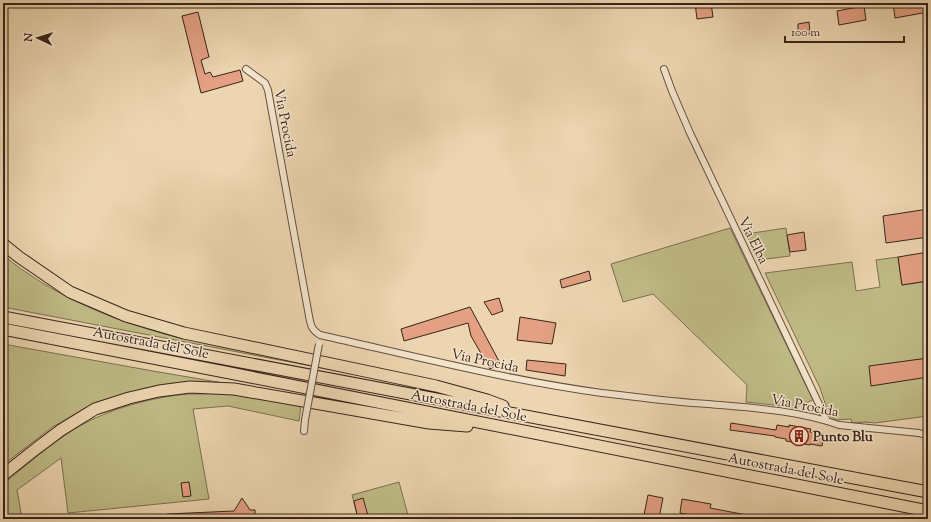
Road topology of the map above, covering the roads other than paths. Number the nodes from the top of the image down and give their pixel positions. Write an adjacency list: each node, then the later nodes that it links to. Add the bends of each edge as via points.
1 (246, 69): 6 (street, Via Procida, via 265,83 268,90 311,326 314,332)
2 (664, 69): 8 (street, Via Elba, via 690,133)
3 (3, 244): 7 (highway, via 70,292 126,316 184,333 436,386 487,400)
4 (3, 317): 7 (highway, Autostrada del Sole)
5 (3, 329): 10 (highway, Autostrada del Sole)
6 (320, 335): 8 (street, Via Procida, via 506,377 608,394 779,410); 9 (street, bridge)
7 (536, 418): 13 (highway, Autostrada del Sole)
8 (827, 420): 11 (street, Via Procida, via 839,425)
9 (304, 431)
10 (534, 433): 12 (highway, via 429,422 234,389 190,387 137,396 95,410 61,430); 14 (highway, Autostrada del Sole)
11 (928, 436)
12 (3, 476)
13 (928, 492)
14 (928, 511)

